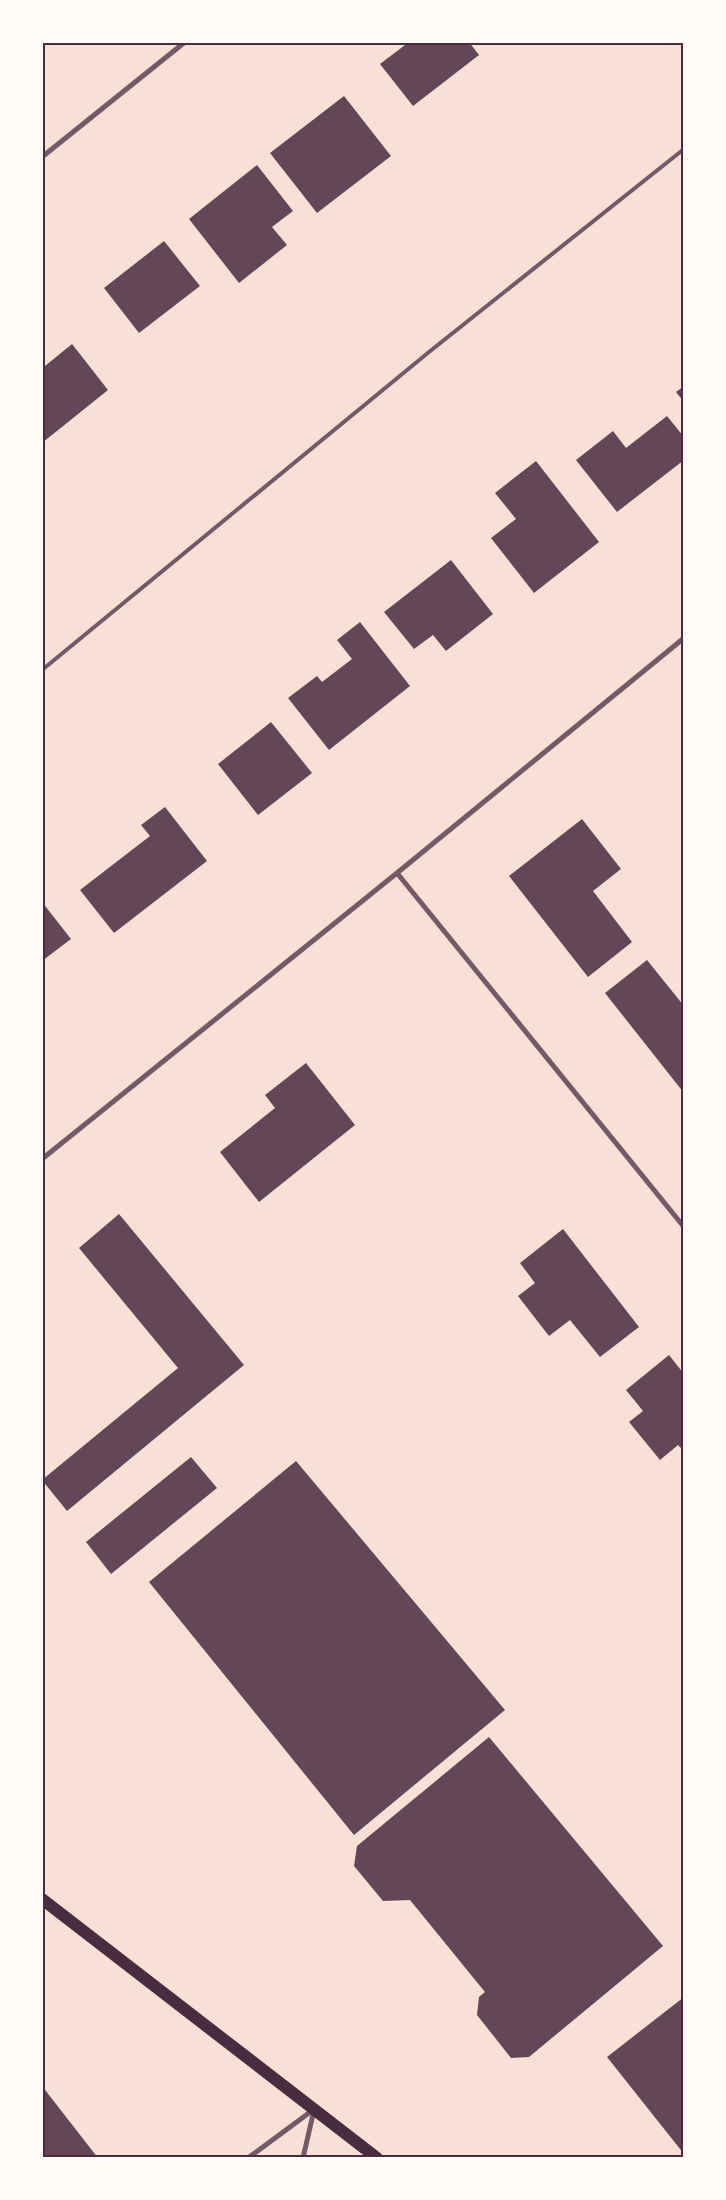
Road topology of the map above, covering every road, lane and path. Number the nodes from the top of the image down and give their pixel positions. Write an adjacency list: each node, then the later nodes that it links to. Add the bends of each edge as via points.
1 (185, 42): 3 (street)
2 (684, 149): 5 (lane, via 429,352)
3 (42, 158)
4 (684, 638): 6 (street)
5 (42, 670)
6 (397, 873): 7 (street); 8 (street)
7 (42, 1159)
8 (684, 1227)
9 (42, 1899): 10 (main road)
10 (314, 2110): 11 (street); 12 (street); 13 (main road)
11 (248, 2158)
12 (303, 2158)
13 (377, 2158)

